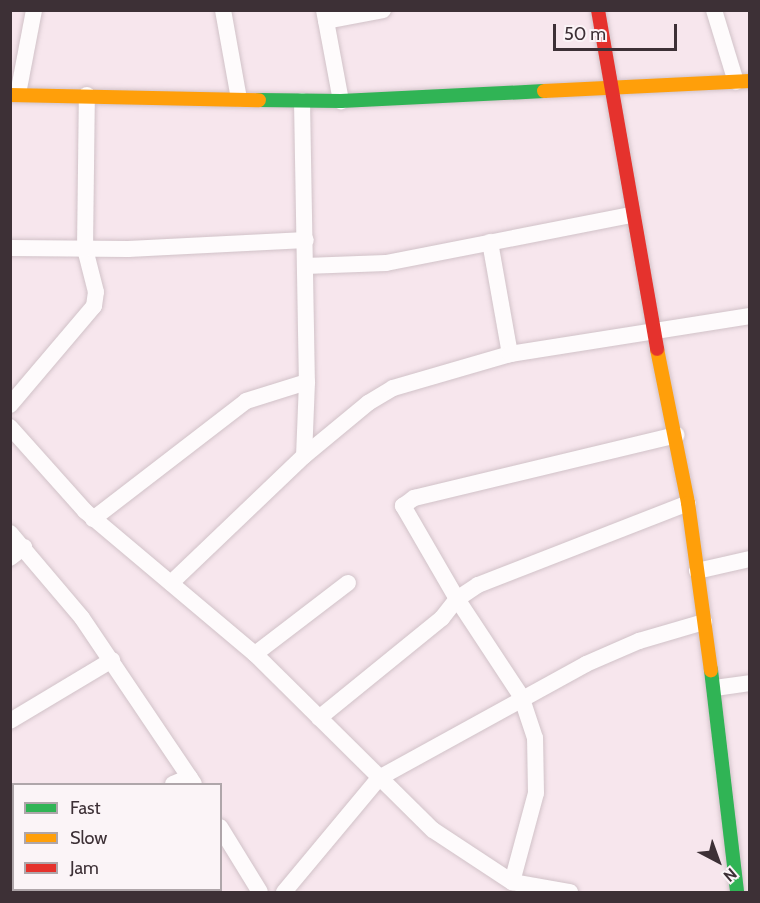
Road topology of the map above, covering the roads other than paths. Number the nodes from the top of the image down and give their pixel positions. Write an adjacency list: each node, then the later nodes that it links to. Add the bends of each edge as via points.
1 (34, 10): 9 (street)
2 (223, 10): 11 (street)
3 (383, 10): 6 (street)
4 (598, 10): 8 (street)
5 (714, 10): 7 (street)
6 (325, 16): 13 (street)
7 (743, 81): 8 (street)
8 (611, 90): 13 (street); 14 (street)
9 (14, 95): 10 (street)
10 (87, 95): 11 (street); 18 (street)
11 (239, 99): 12 (street)
12 (302, 101): 13 (street); 15 (street)
13 (341, 101)
14 (631, 215): 16 (street); 21 (street)
15 (306, 240): 18 (street); 19 (street)
16 (490, 242): 19 (street, via 386,264); 22 (street)
17 (10, 248): 18 (street)
18 (85, 249): 24 (street, via 96,292 94,306)
19 (305, 266): 23 (street)
20 (750, 316): 21 (street)
21 (654, 332): 22 (street); 26 (street)
22 (510, 354): 27 (street, via 393,388 368,403)
23 (307, 382): 27 (street); 29 (street, via 246,401)
24 (10, 405)
25 (10, 427): 29 (street)
26 (677, 435): 28 (street); 37 (street, via 405,501 403,506)
27 (304, 456): 35 (street)
28 (688, 503): 34 (street); 37 (street, via 503,574)
29 (93, 519): 35 (street)
30 (10, 533): 31 (street)
31 (24, 548): 32 (street); 40 (street)
32 (10, 558)
33 (750, 559): 34 (street)
34 (697, 571): 38 (street)
35 (171, 583): 39 (street)
36 (348, 583): 39 (street)
37 (457, 599): 43 (street); 44 (street, via 442,618)
38 (704, 622): 42 (street); 43 (street, via 639,641)
39 (255, 654): 44 (street)
40 (112, 660): 45 (street); 47 (street)
41 (750, 683): 42 (street)
42 (715, 688): 49 (street)
43 (521, 696): 46 (street); 50 (street, via 535,738 538,766 536,793)
44 (319, 718): 46 (street)
45 (10, 721)
46 (379, 778): 50 (street, via 433,830); 52 (street, via 347,822)
47 (192, 781)
48 (222, 830): 51 (street)
49 (742, 870): 54 (street)
50 (512, 882): 53 (street)
51 (260, 892)
52 (284, 892)
53 (570, 892)
54 (737, 892)

